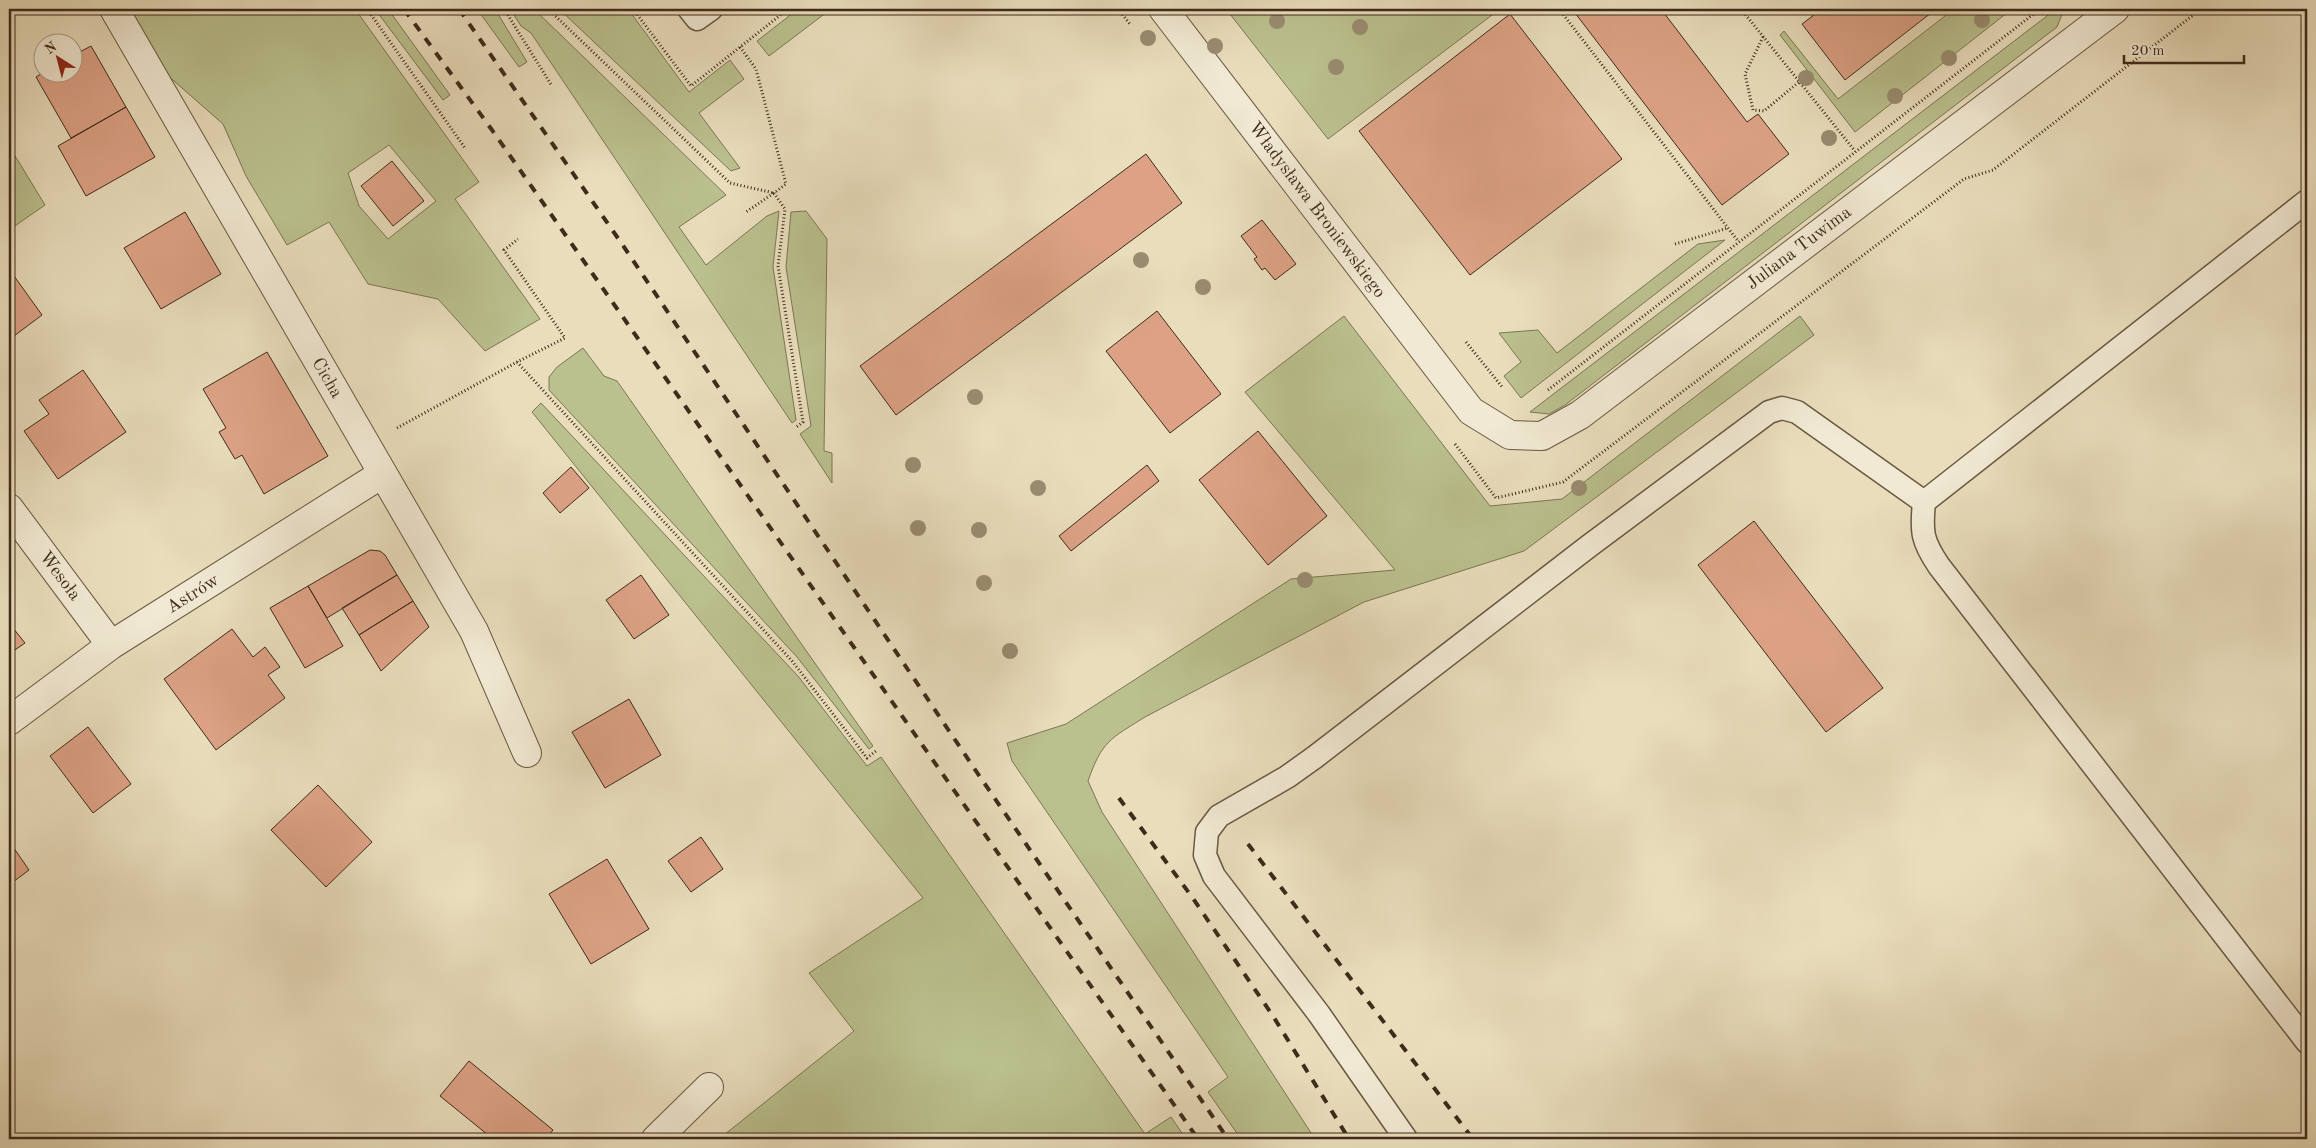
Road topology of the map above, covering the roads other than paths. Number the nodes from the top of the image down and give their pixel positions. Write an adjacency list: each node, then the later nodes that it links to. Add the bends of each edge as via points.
1 (114, 9): 8 (street, Cicha)
2 (689, 9): 3 (lane, via 698,19)
3 (711, 9)
4 (1162, 9): 7 (street, Władysława Broniewskiego)
5 (2109, 11): 7 (street, Juliana Tuwima, via 1580,414 1542,436 1510,435)
6 (2307, 200): 9 (lane)
7 (1471, 411)
8 (382, 474): 11 (street, Astrów); 13 (street, Cicha, via 474,631)
9 (1924, 502): 14 (lane, via 1921,529 1939,566); 17 (lane, via 1797,412 1782,408 1769,412 1315,757 1219,816 1207,832 1205,855 1214,876 1319,1014)
10 (9, 508): 11 (street, Wesoła)
11 (111, 645): 12 (street, Astrów)
12 (9, 721)
13 (527, 753)
14 (2307, 1042)
15 (709, 1087): 16 (street)
16 (656, 1139)
17 (1406, 1139)

